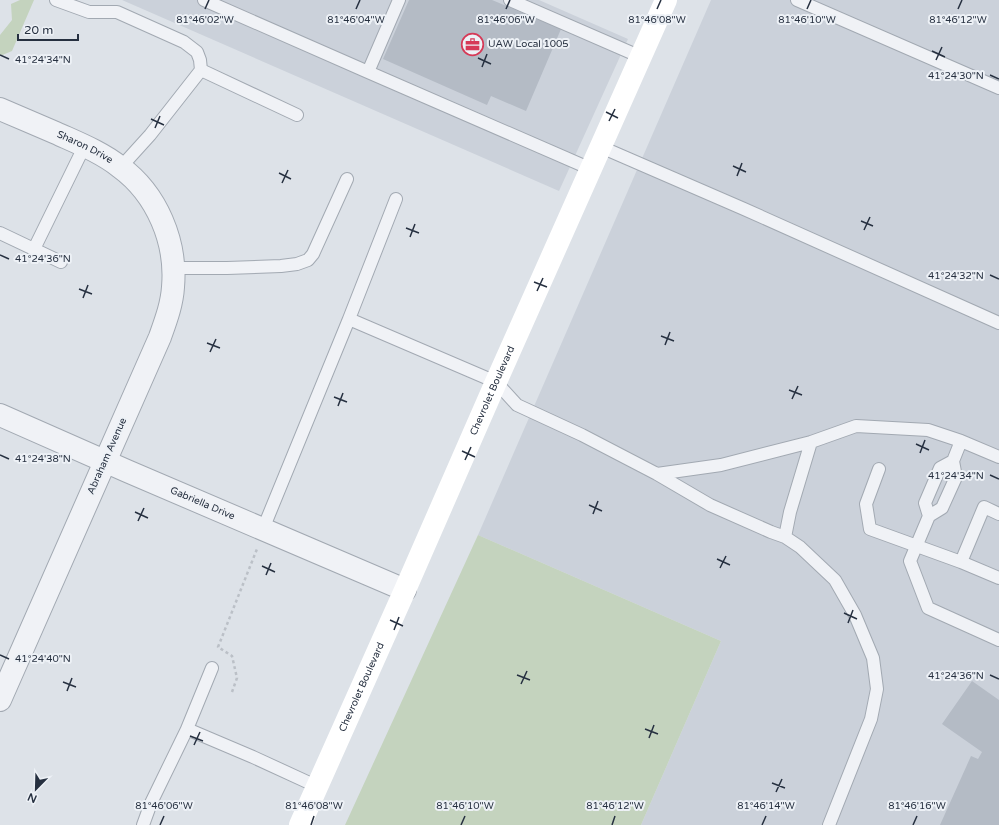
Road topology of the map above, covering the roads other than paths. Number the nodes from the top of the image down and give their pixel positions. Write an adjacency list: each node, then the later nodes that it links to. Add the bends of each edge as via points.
1 (56, 0): 8 (lane, via 89,12 117,12 184,42 197,52)
2 (204, 0): 9 (lane)
3 (400, 0): 9 (lane)
4 (510, 0): 7 (lane)
5 (666, 0): 7 (main road, Chevrolet Boulevard)
6 (797, 0): 10 (lane)
7 (641, 57): 14 (main road, Chevrolet Boulevard)
8 (201, 70): 12 (lane); 15 (lane, via 150,135)
9 (368, 72): 16 (lane)
10 (999, 88)
11 (0, 109): 13 (street, Sharon Drive)
12 (297, 115)
13 (85, 145): 15 (street, Sharon Drive); 21 (lane)
14 (601, 147): 16 (main road, Chevrolet Boulevard); 25 (lane)
15 (121, 167): 19 (street, Sharon Drive, via 143,188)
16 (591, 169): 26 (main road, Chevrolet Boulevard)
17 (347, 179): 23 (lane, via 308,260 281,266)
18 (396, 199): 24 (lane)
19 (155, 206): 23 (street, Abraham Avenue, via 170,241)
20 (0, 234): 21 (lane)
21 (34, 249): 22 (lane)
22 (61, 262)
23 (174, 268): 31 (street, Abraham Avenue, via 169,310 160,337)
24 (349, 319): 26 (lane); 37 (lane)
25 (999, 323)
26 (496, 382): 34 (lane, via 517,405); 42 (main road, Chevrolet Boulevard)
27 (0, 415): 31 (street, Gabriella Drive)
28 (961, 441): 29 (lane, via 928,430 856,426); 30 (lane); 32 (lane)
29 (812, 442): 34 (lane, via 721,465); 38 (lane, via 790,512)
30 (999, 457)
31 (105, 461): 37 (street, Gabriella Drive); 45 (street, Abraham Avenue)
32 (953, 461): 36 (lane, via 956,477 942,508); 36 (lane, via 940,468 925,503)
33 (880, 469): 39 (lane, via 866,504 870,529)
34 (658, 474): 38 (lane, via 710,505)
35 (999, 514): 40 (lane, via 984,507)
36 (929, 516): 39 (lane)
37 (260, 537): 42 (street, Gabriella Drive)
38 (785, 537): 50 (lane, via 800,547 835,580 855,615 873,658 877,689 871,719)
39 (916, 546): 40 (lane); 43 (lane, via 910,561 928,608)
40 (961, 562): 41 (lane)
41 (999, 578)
42 (405, 590): 47 (main road, Chevrolet Boulevard)
43 (999, 640)
44 (212, 668): 46 (lane)
45 (0, 700)
46 (187, 729): 47 (lane); 48 (lane)
47 (316, 786): 49 (main road, Chevrolet Boulevard)
48 (143, 825)
49 (300, 825)
50 (829, 825)

